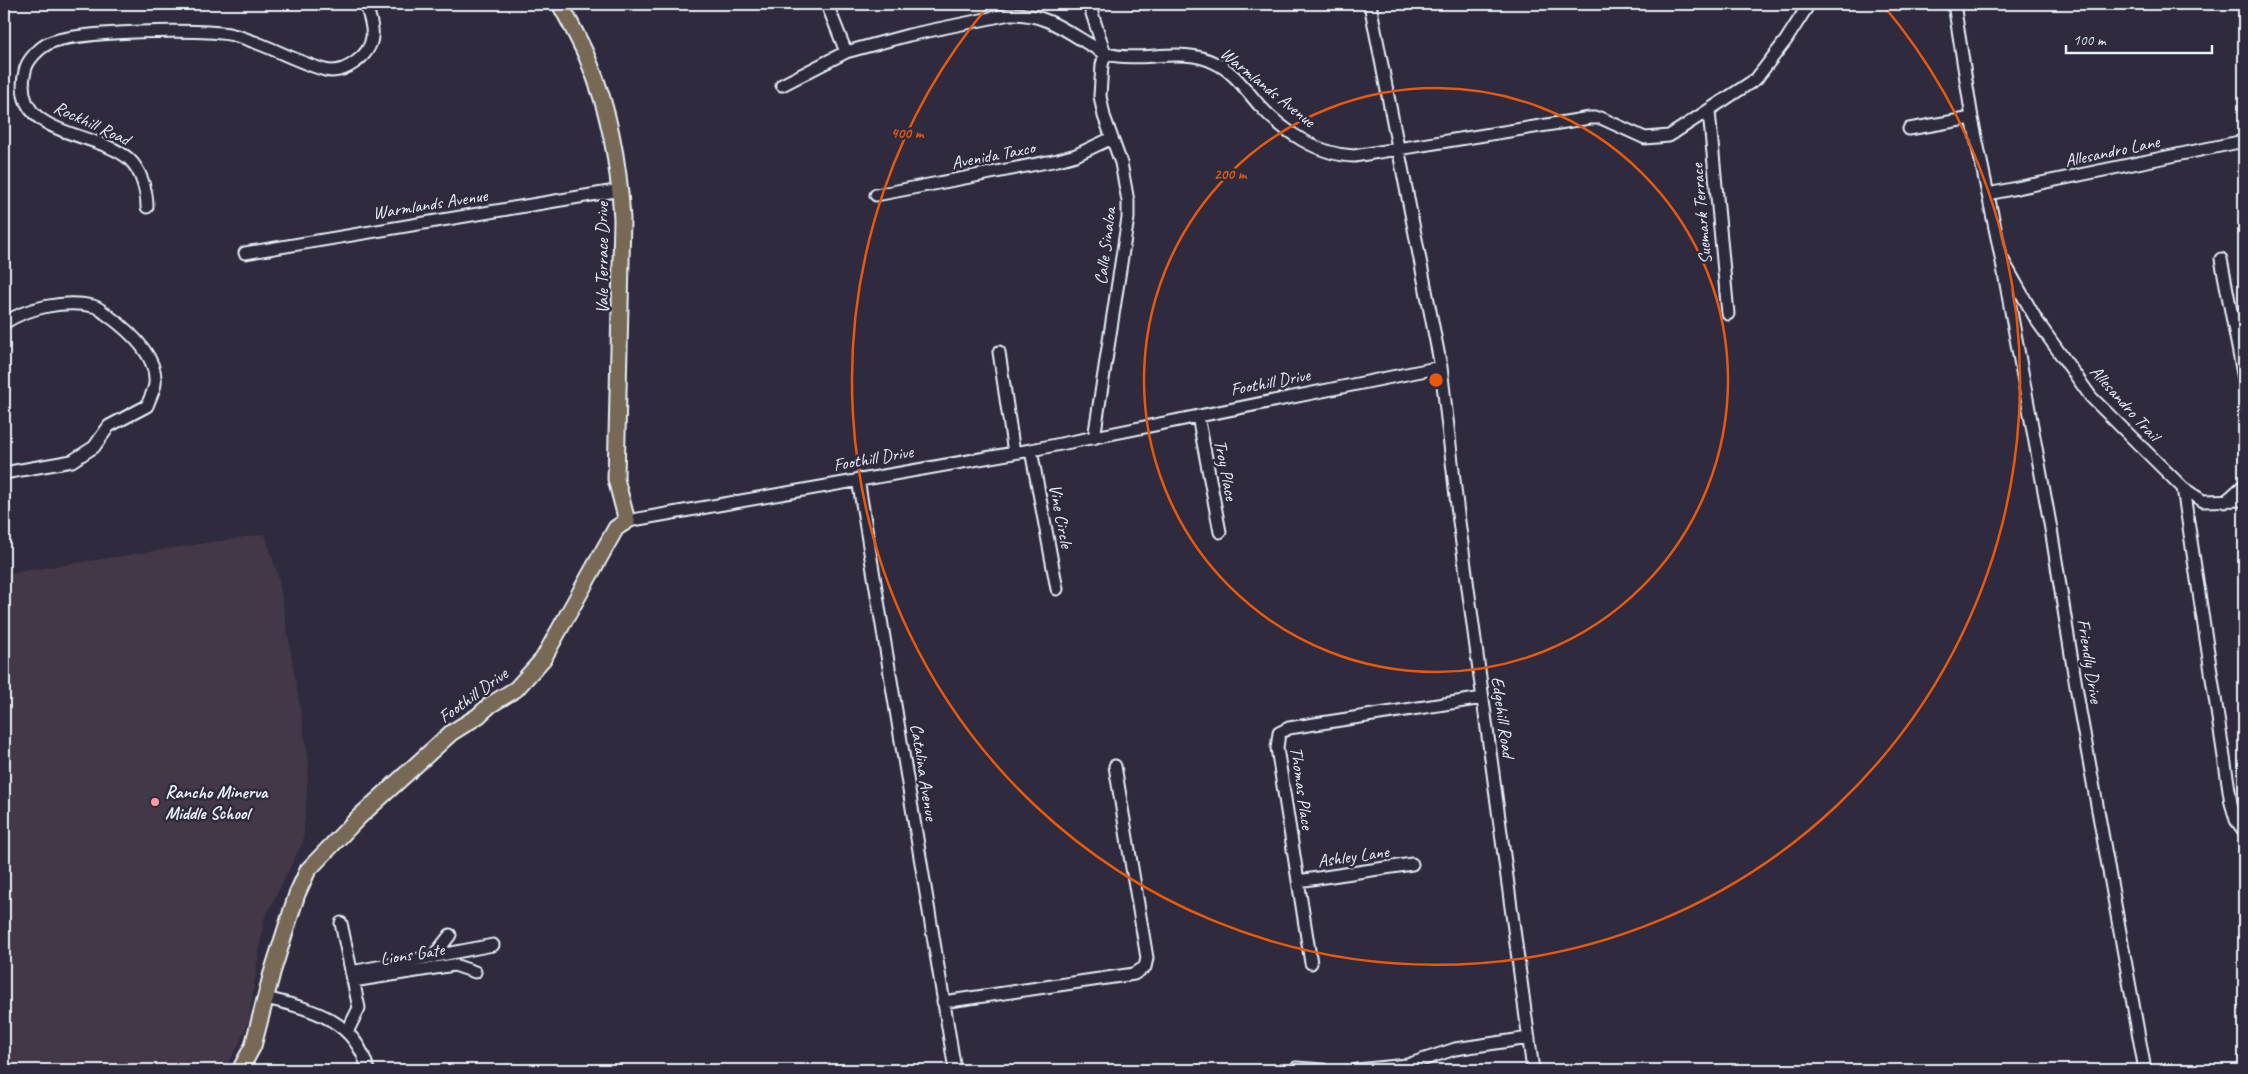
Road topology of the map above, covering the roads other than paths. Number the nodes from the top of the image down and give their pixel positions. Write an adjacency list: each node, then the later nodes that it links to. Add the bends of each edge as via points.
1 (366, 4): 20 (street, Rockhill Road, via 373,32 364,55 352,66 327,70 259,42 213,33 77,36 49,43 32,57 25,70 23,88 33,112 50,126 102,144 130,160 147,195)
2 (560, 4): 17 (main road, Vale Terrace Drive, via 590,63 607,116)
3 (827, 4): 8 (street)
4 (1089, 4): 9 (street, Calle Sinaloa)
5 (1370, 4): 16 (street)
6 (1809, 4): 11 (street, Warmlands Avenue, via 1756,78)
7 (1954, 4): 12 (street, Allesandro Trail)
8 (846, 52): 9 (street, Warmlands Avenue, via 909,35 1023,14 1049,20); 10 (street, Warmlands Avenue)
9 (1105, 54): 14 (street, Calle Sinaloa, via 1100,96); 16 (street, Warmlands Avenue, via 1150,58 1198,56 1217,64 1237,80 1264,110 1318,149 1338,156 1354,156)
10 (782, 85)
11 (1709, 111): 16 (street, Warmlands Avenue, via 1669,136 1645,138 1602,118 1590,118); 24 (street, Suemark Terrace)
12 (1972, 118): 13 (street); 19 (street, Allesandro Trail)
13 (1910, 129)
14 (1112, 138): 18 (street, Avenida Taxco, via 1058,160); 30 (street, Calle Sinaloa, via 1121,163 1128,218)
15 (2244, 142): 19 (street, Allesandro Lane)
16 (1399, 148): 27 (street)
17 (621, 190): 21 (street, Warmlands Avenue); 39 (main road, Vale Terrace Drive, via 616,479)
18 (876, 194)
19 (1988, 194): 22 (street, Allesandro Trail)
20 (147, 207)
21 (245, 253)
22 (2001, 257): 36 (street, Allesandro Trail, via 2037,321 2091,397); 65 (street, Friendly Drive, via 2052,529 2080,711)
23 (2221, 259): 28 (street)
24 (1728, 314)
25 (4, 323): 33 (street, via 15,316 53,305 95,306 124,327 147,354 155,384 147,406 109,426 94,447 72,461)
26 (998, 352): 32 (street)
27 (1441, 367): 29 (street, Foothill Drive); 42 (street, Edgehill Road)
28 (2244, 379)
29 (1198, 416): 30 (street, Foothill Drive); 40 (street, Troy Place)
30 (1094, 438): 31 (street, Foothill Drive)
31 (1031, 450): 32 (street, Foothill Drive); 41 (street, Vine Circle)
32 (1014, 453): 34 (street, Foothill Drive)
33 (4, 473)
34 (858, 480): 39 (street, Foothill Drive); 55 (street, Catalina Avenue)
35 (2244, 485): 38 (street)
36 (2183, 488): 38 (street, Allesandro Trail, via 2203,501); 44 (street, via 2231,803 2236,820)
37 (2244, 500): 38 (street, Allesandro Trail)
38 (2225, 502)
39 (627, 521): 54 (main road, Foothill Drive, via 616,528 543,659 516,689 451,733 359,817 308,870 297,894)
40 (1220, 532)
41 (1057, 589)
42 (1483, 698): 46 (street, Thomas Place, via 1289,728 1279,733 1277,748); 57 (street, Edgehill Road)
43 (1115, 766): 55 (street, via 1147,958 1145,967 1134,974)
44 (2244, 831)
45 (1412, 864): 46 (street, Ashley Lane)
46 (1298, 881): 51 (street, Thomas Place)
47 (341, 923): 53 (street)
48 (450, 936): 50 (street)
49 (493, 944): 50 (street)
50 (432, 957): 53 (street)
51 (1311, 963)
52 (475, 972): 53 (street, Lions Gate, via 454,965)
53 (352, 977): 56 (street, via 359,1008)
54 (266, 998): 56 (street, via 322,1013); 59 (main road, Foothill Drive, via 253,1046)
55 (943, 1002): 61 (street, Catalina Avenue)
56 (347, 1032): 60 (street, via 366,1058)
57 (1529, 1038): 63 (street, via 1455,1048 1407,1064); 64 (street, Edgehill Road)
58 (1296, 1068): 62 (street)
59 (240, 1070)
60 (368, 1070)
61 (955, 1070)
62 (1323, 1070)
63 (1357, 1070)
64 (1533, 1070)
65 (2145, 1070)

